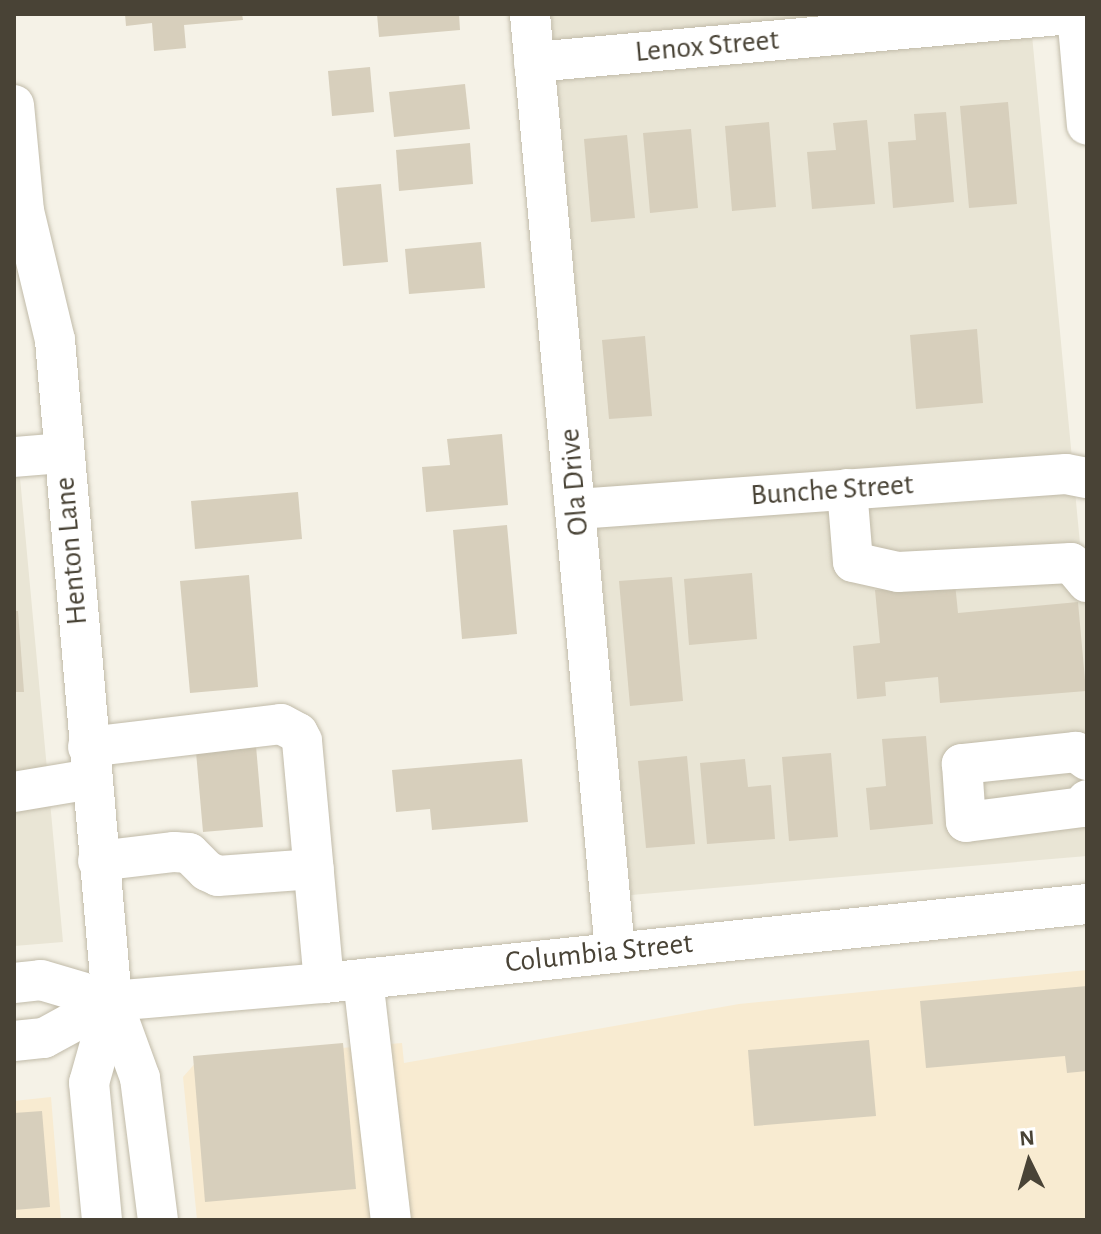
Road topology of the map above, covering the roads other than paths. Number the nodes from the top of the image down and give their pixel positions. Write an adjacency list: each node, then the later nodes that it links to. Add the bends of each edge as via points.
1 (530, 14): 4 (street, Ola Drive)
2 (1071, 14): 4 (street, Lenox Street)
3 (1077, 14): 6 (street)
4 (534, 62): 11 (street, Ola Drive)
5 (14, 105): 7 (street, Henton Lane, via 24,211 55,340)
6 (1087, 125)
7 (63, 453): 8 (street); 14 (street, Henton Lane)
8 (14, 457)
9 (1087, 478): 10 (street, Bunche Street, via 1066,474)
10 (847, 489): 11 (street, Bunche Street); 12 (street, via 853,562 898,572 1071,563)
11 (577, 509): 20 (street, Ola Drive)
12 (1087, 582)
13 (1087, 760): 16 (street, via 1076,752 962,764 966,822 1083,807)
14 (89, 763): 15 (street); 17 (street, Henton Lane); 18 (street, via 291,726 302,741)
15 (14, 792)
16 (1087, 800)
17 (98, 861): 18 (street, via 174,852 189,853 218,876); 24 (street, Henton Lane)
18 (314, 869): 23 (street)
19 (1087, 904): 20 (street, Columbia Street)
20 (615, 951): 21 (street, Columbia Street)
21 (363, 979): 23 (street, Columbia Street); 28 (street)
22 (14, 983): 24 (street, Columbia Street, via 41,980)
23 (324, 983): 24 (street, Columbia Street)
24 (112, 1001): 25 (street, Columbia Street, via 44,1038); 26 (street, via 89,1083); 27 (street, via 140,1078)
25 (14, 1041)
26 (102, 1220)
27 (158, 1220)
28 (391, 1220)

